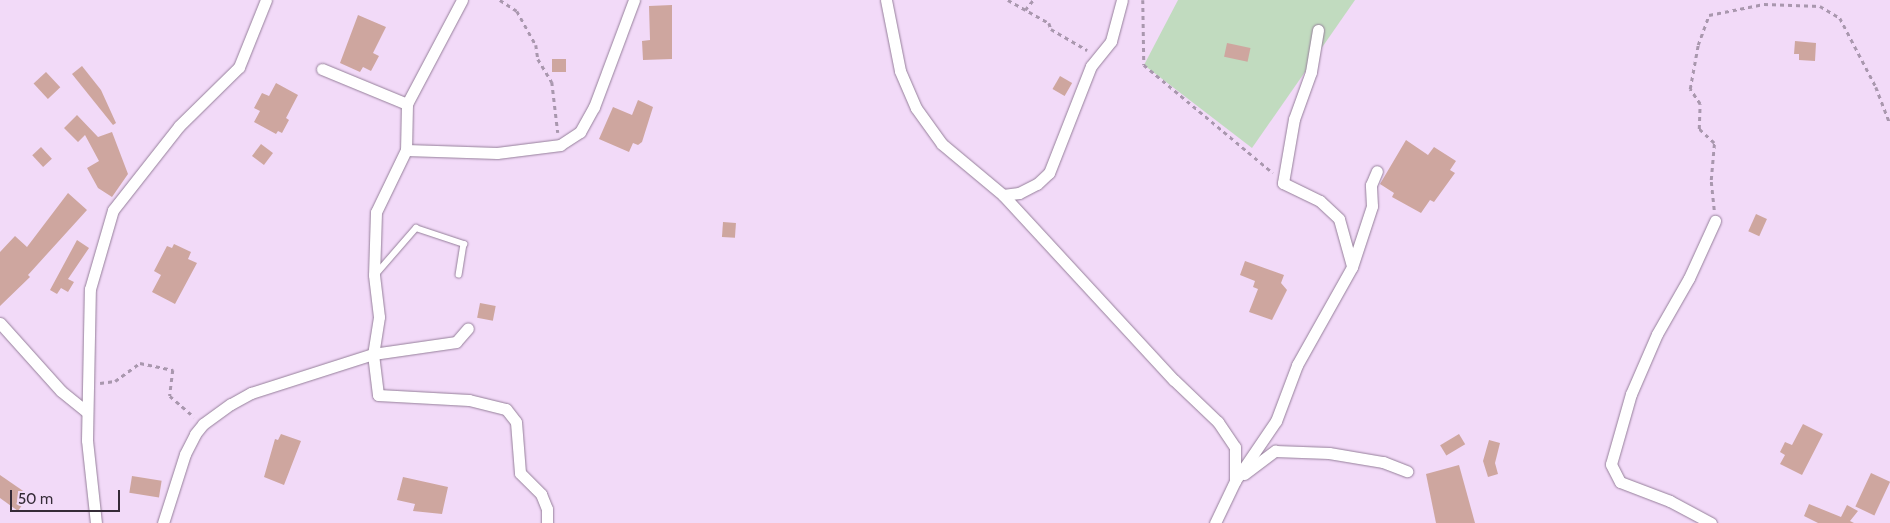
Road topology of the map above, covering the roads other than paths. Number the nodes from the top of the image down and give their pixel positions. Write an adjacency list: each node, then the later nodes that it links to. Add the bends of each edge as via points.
1 (266, 0): 19 (street, via 240,67 179,126 113,210 90,289)
2 (462, 0): 8 (street)
3 (634, 0): 9 (street, via 594,107 580,132 560,145 497,153)
4 (886, 0): 11 (street, via 900,71 916,108 942,144)
5 (1122, 0): 11 (street, via 1111,41 1091,66 1049,173 1031,187)
6 (1318, 30): 13 (street, via 1311,72 1294,119 1283,183 1320,201 1339,218)
7 (322, 69): 8 (street)
8 (407, 104): 9 (street)
9 (406, 150): 14 (street, via 376,212)
10 (1377, 171): 13 (street, via 1371,185 1372,206)
11 (1004, 195): 21 (street, via 1174,380 1218,422 1235,447)
12 (1715, 221): 26 (street, via 1689,278 1657,334 1631,394 1611,464 1620,482 1670,501)
13 (1352, 267): 21 (street, via 1297,365 1276,422)
14 (374, 275): 15 (lane, via 416,228 464,244); 18 (street, via 379,317)
15 (459, 275)
16 (0, 323): 19 (street, via 62,391)
17 (468, 328): 18 (street, via 456,342)
18 (373, 354): 23 (street, via 251,393 202,424 185,454); 24 (street, via 378,394 469,400 506,409 514,416 517,464 520,473 538,488 544,500)
19 (87, 412): 22 (street, via 89,485)
20 (1407, 471): 21 (street, via 1383,462 1329,453 1275,451)
21 (1235, 481): 25 (street)
22 (96, 523)
23 (163, 523)
24 (546, 523)
25 (1215, 523)
26 (1711, 523)

